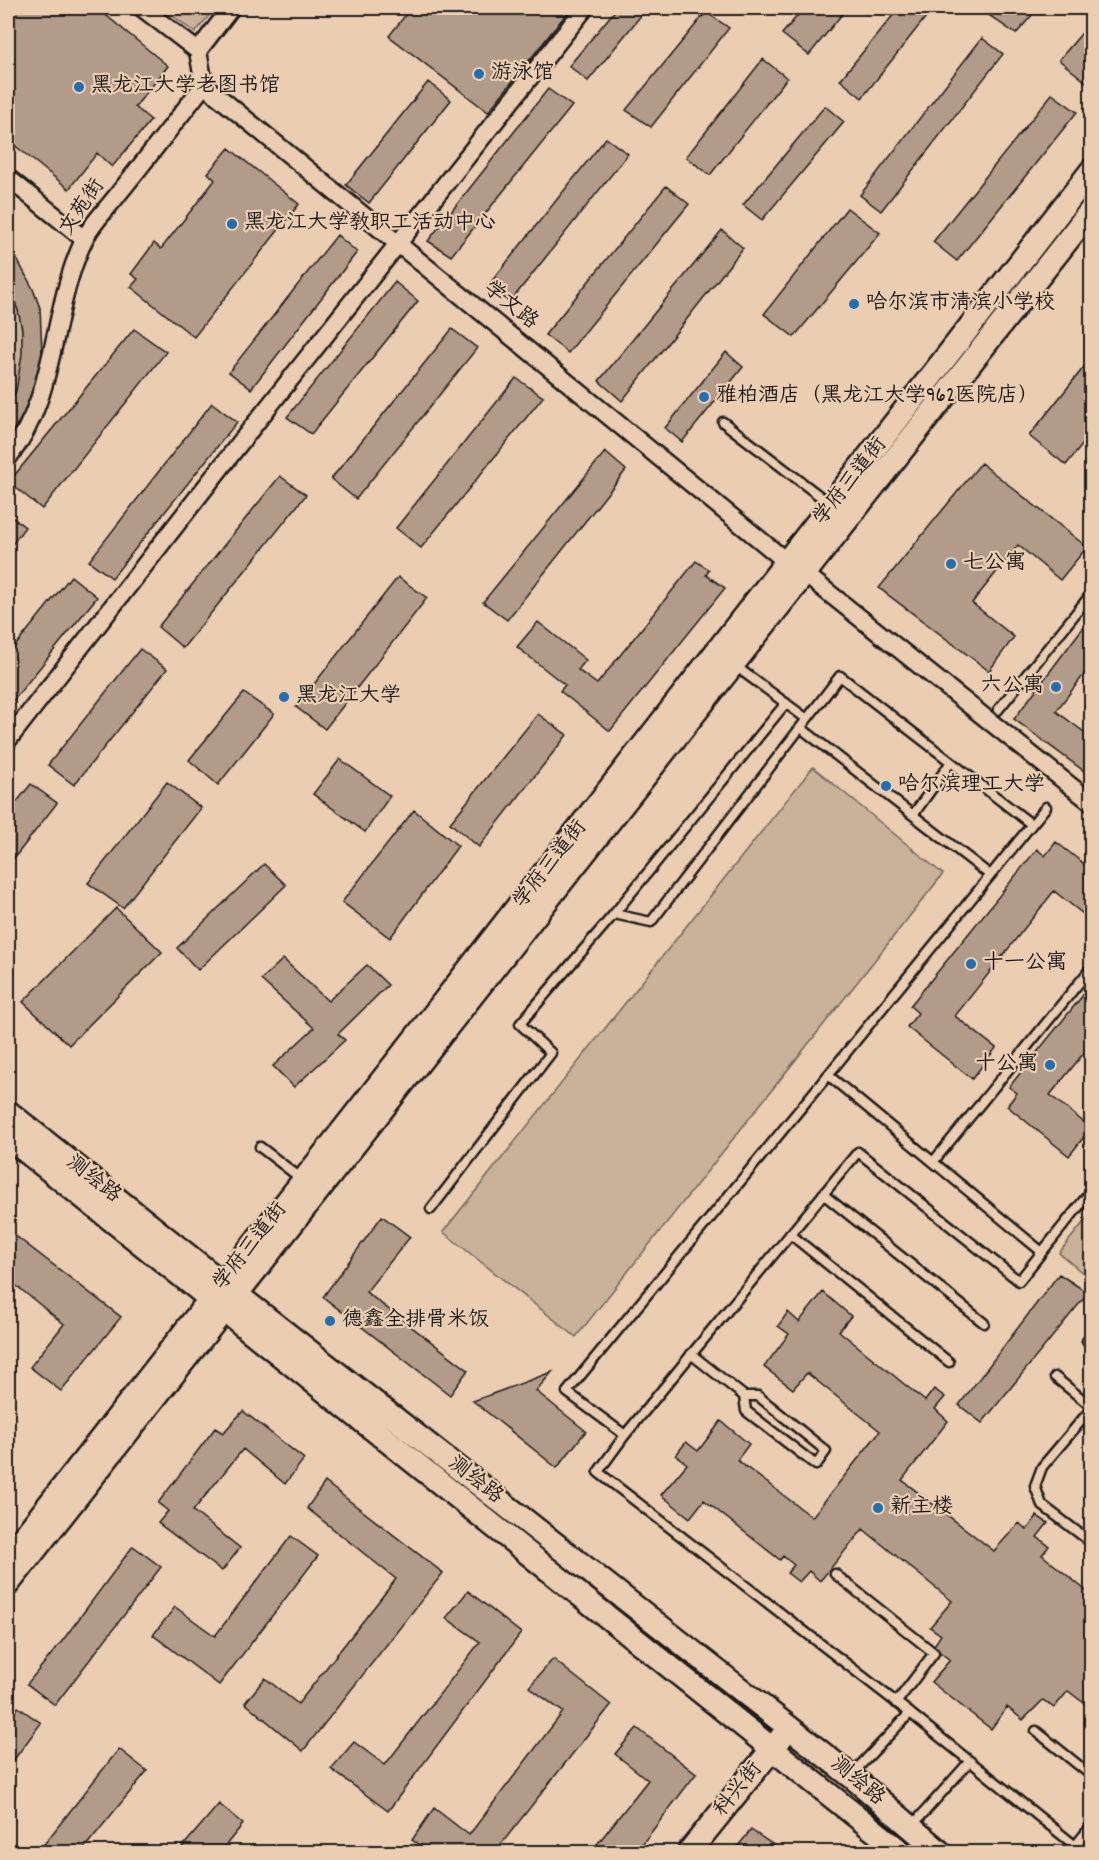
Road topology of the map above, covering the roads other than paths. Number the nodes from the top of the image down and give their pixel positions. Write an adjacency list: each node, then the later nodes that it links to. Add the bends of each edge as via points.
1 (142, 8): 4 (street)
2 (231, 8): 4 (street)
3 (585, 8): 10 (street)
4 (198, 51): 5 (street)
5 (204, 85): 9 (street, 文苑街); 10 (street, 学文路)
6 (1092, 170): 13 (main road, 学府三道街)
7 (8, 177): 9 (street)
8 (1092, 209): 14 (main road, 学府三道街)
9 (84, 239): 12 (street, 文苑街, via 64,296 44,387 28,427)
10 (397, 243): 14 (street, 学文路); 21 (street)
11 (723, 422): 13 (lane)
12 (8, 458)
13 (833, 506): 14 (main road, 学府三道街)
14 (796, 568): 16 (main road, 学府三道街); 23 (street, 学文路); 35 (main road, 学府三道街)
15 (1092, 593): 18 (lane)
16 (734, 665): 17 (lane); 41 (main road, 学府三道街)
17 (786, 704): 19 (lane); 28 (lane)
18 (998, 710)
19 (807, 719): 20 (lane); 22 (lane, via 840,676)
20 (801, 728): 25 (lane); 28 (lane, via 651,922)
21 (8, 740)
22 (951, 762): 25 (lane); 26 (lane)
23 (1092, 803)
24 (1046, 807): 26 (lane)
25 (913, 815): 27 (lane)
26 (1031, 824): 27 (lane)
27 (990, 875): 30 (lane)
28 (614, 914): 38 (lane, via 520,1024 551,1053)
29 (1092, 967): 34 (lane)
30 (828, 1075): 34 (lane); 48 (lane, via 567,1392)
31 (8, 1112): 41 (main road, 测绘路)
32 (8, 1137): 41 (main road, 测绘路)
33 (260, 1147): 35 (lane)
34 (933, 1162): 40 (lane)
35 (304, 1180): 41 (main road, 学府三道街)
36 (1092, 1190): 40 (lane)
37 (823, 1194): 39 (lane); 40 (lane, via 858,1152 1019,1281); 42 (lane)
38 (431, 1209)
39 (790, 1234): 43 (lane); 44 (lane)
40 (1042, 1252)
41 (224, 1296): 50 (main road, 学府三道街); 52 (main road, 学府三道街); 55 (main road, 测绘路); 57 (main road, 测绘路)
42 (984, 1323)
43 (691, 1354): 46 (lane); 48 (lane)
44 (949, 1362)
45 (1055, 1377): 47 (lane)
46 (744, 1396): 46 (lane, via 746,1411 816,1465 826,1451 758,1396)
47 (1092, 1407): 49 (lane, via 1042,1467 1035,1486 1042,1505)
48 (625, 1435): 53 (lane, via 598,1472)
49 (1092, 1543)
50 (8, 1557)
51 (835, 1574): 53 (lane, via 934,1653)
52 (8, 1584)
53 (896, 1703): 54 (lane)
54 (910, 1713): 58 (lane); 59 (lane)
55 (789, 1728): 57 (main road, 科兴街); 59 (main road, 测绘路)
56 (1036, 1731): 60 (lane)
57 (773, 1748): 64 (main road, 科兴街); 65 (main road, 测绘路)
58 (970, 1761): 62 (lane); 63 (lane)
59 (851, 1776): 62 (main road, 测绘路)
60 (1092, 1776)
61 (1092, 1826): 63 (lane)
62 (911, 1827): 66 (main road, 测绘路)
63 (1075, 1846): 67 (lane)
64 (689, 1852)
65 (901, 1852)
66 (940, 1852)
67 (1083, 1852)

